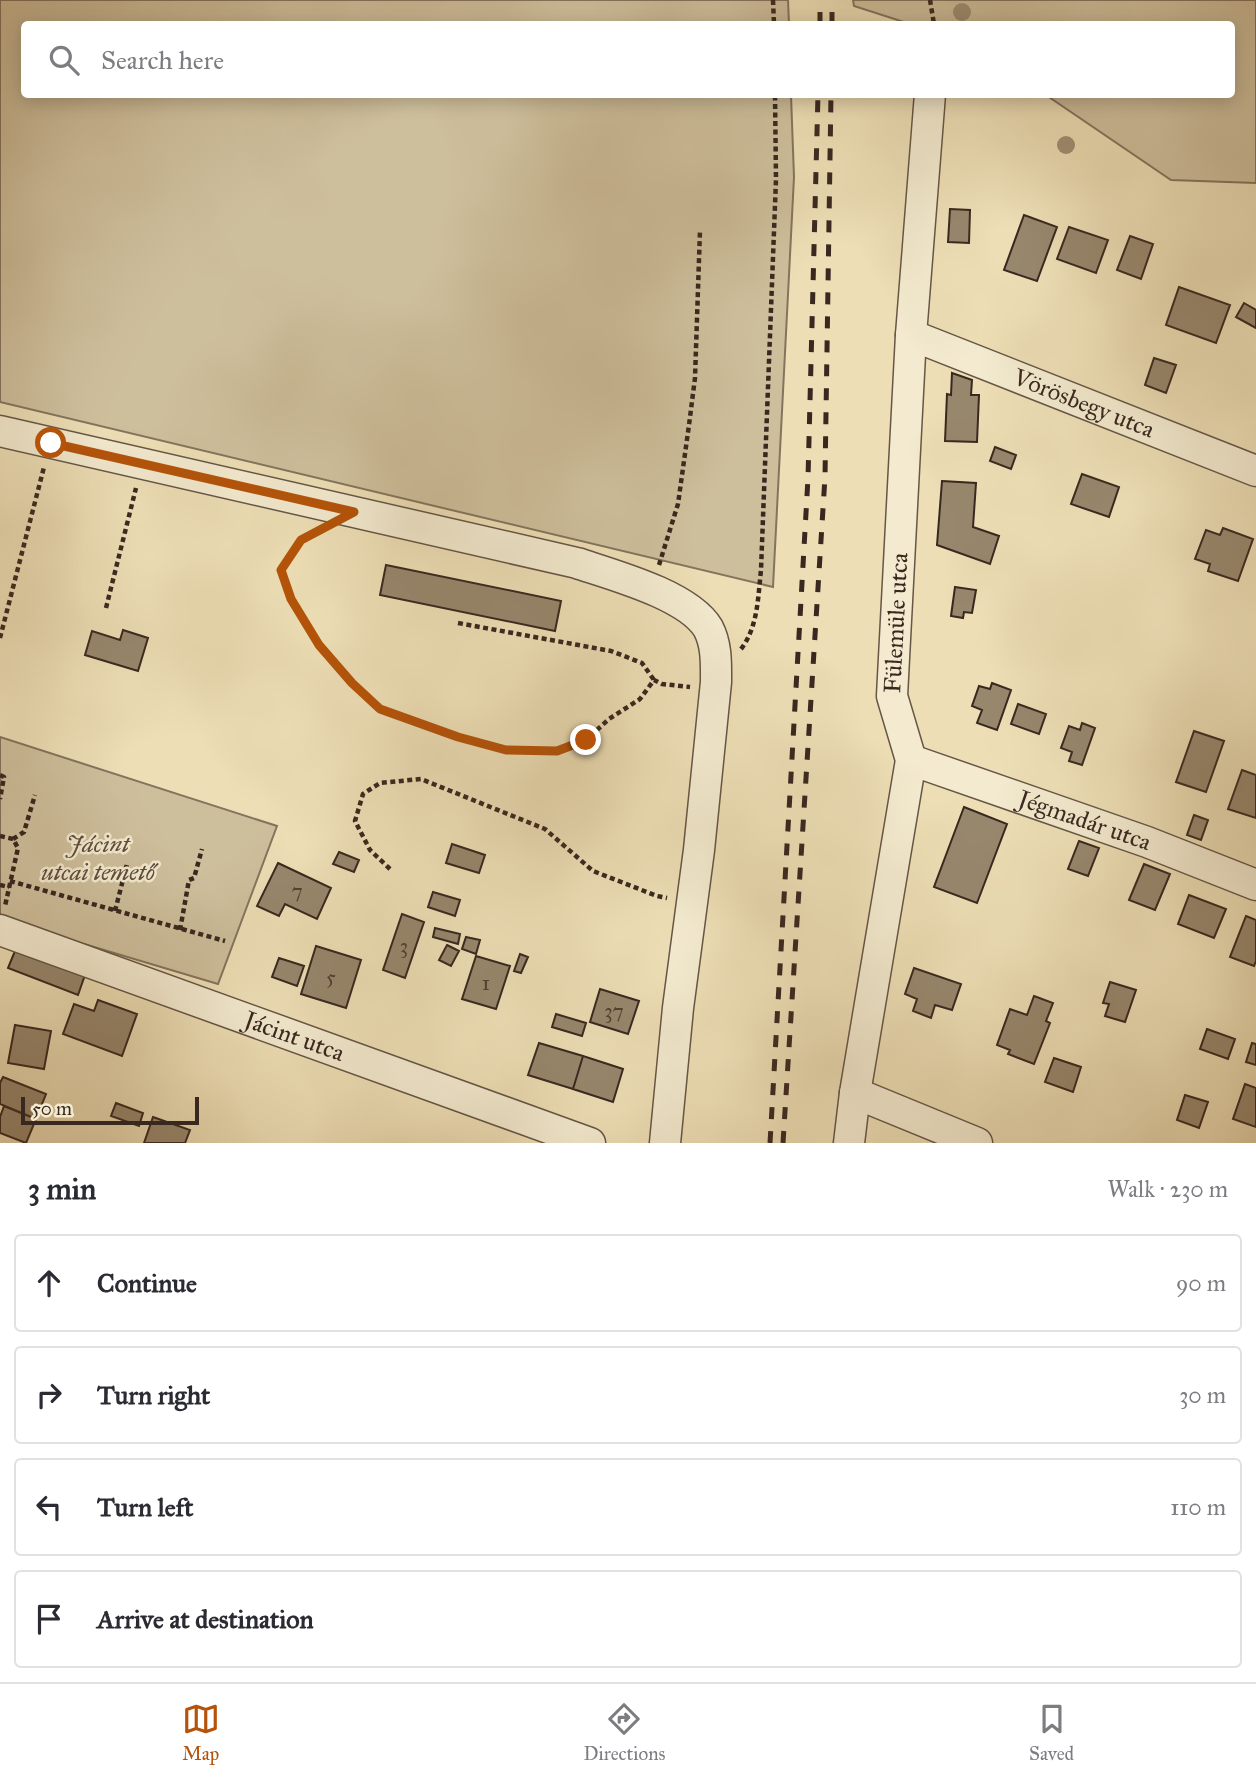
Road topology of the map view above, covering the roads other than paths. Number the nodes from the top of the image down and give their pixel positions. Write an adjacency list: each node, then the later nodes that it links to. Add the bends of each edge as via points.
1 (930, 98): 2 (street, Fülemüle utca)
2 (911, 335): 4 (street, Vörösbegy utca); 5 (street, Fülemüle utca, via 892,696)
3 (0, 431): 10 (street, via 577,563 685,605 707,628 716,654 714,696)
4 (1256, 471)
5 (911, 760): 6 (street, Jégmadár utca); 8 (street, Fülemüle utca)
6 (1256, 885)
7 (2, 920): 9 (street, Jácint utca)
8 (855, 1093): 11 (street, Fülemüle utca); 12 (street)
9 (590, 1143)
10 (665, 1143)
11 (849, 1143)
12 (977, 1143)

